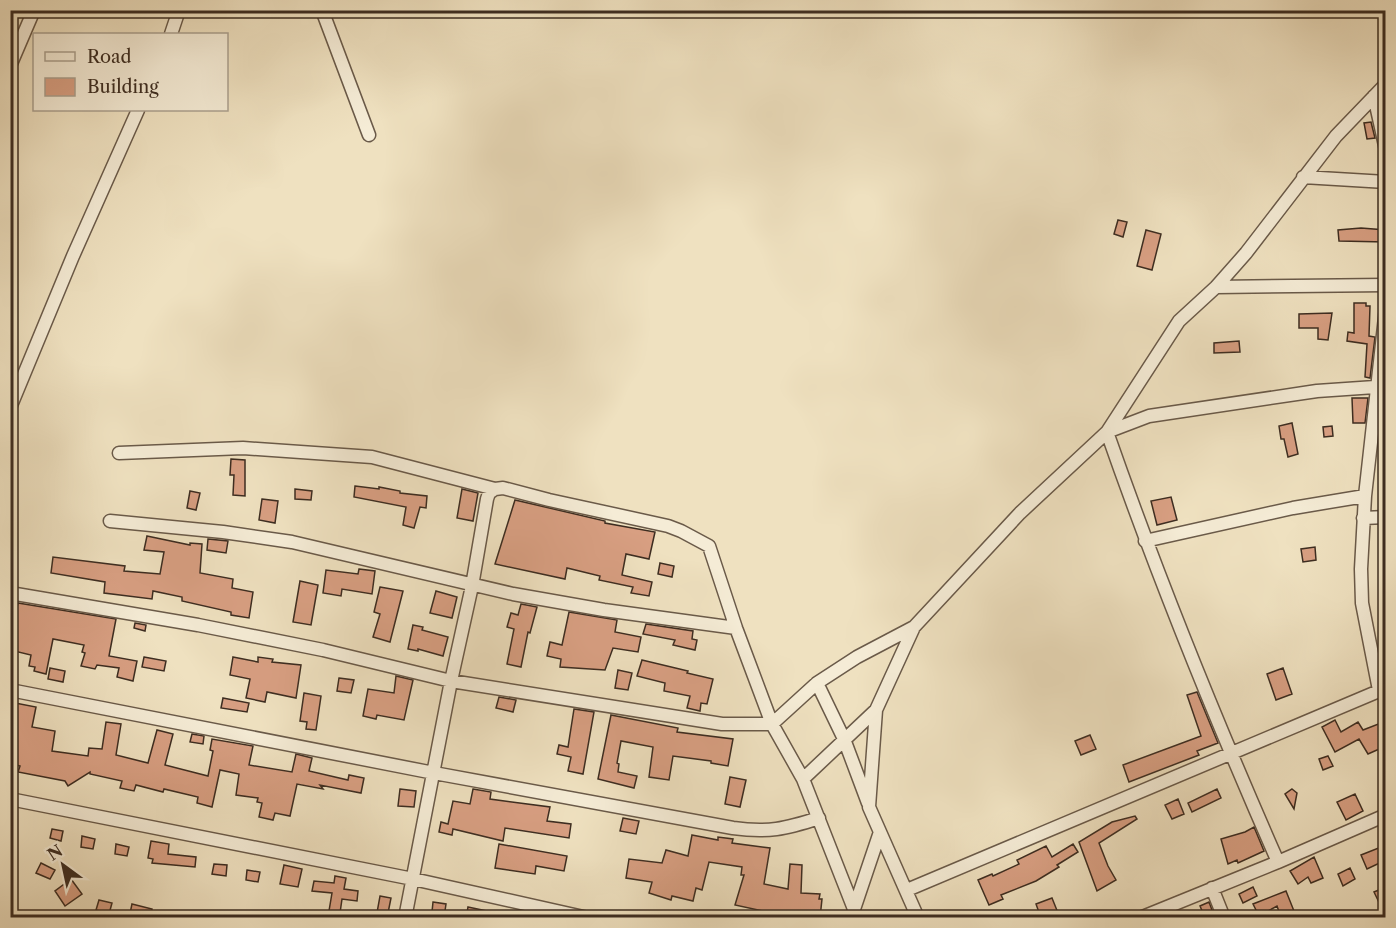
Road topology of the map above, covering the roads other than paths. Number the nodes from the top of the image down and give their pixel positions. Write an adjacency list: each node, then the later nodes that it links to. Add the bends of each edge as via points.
1 (34, 10): 5 (street)
2 (179, 10): 4 (street)
3 (322, 10): 9 (street)
4 (171, 33)
5 (10, 66)
6 (1386, 84): 7 (street)
7 (1374, 96): 10 (street); 11 (street)
8 (138, 111): 17 (street)
9 (369, 135)
10 (1386, 150)
11 (1304, 177): 12 (street); 14 (street)
12 (1386, 182)
13 (1386, 285): 14 (street)
14 (1216, 287): 18 (street, via 1179,321)
15 (1386, 308): 16 (street)
16 (1376, 387): 18 (street, via 1317,391 1149,416); 21 (street)
17 (10, 408)
18 (1107, 432): 25 (street); 28 (street, via 1020,513)
19 (119, 453): 20 (street, via 243,448 372,457)
20 (495, 489): 26 (street, via 487,500); 29 (street, via 668,526 709,546)
21 (1365, 496): 23 (street); 25 (street)
22 (1386, 517): 23 (street)
23 (1364, 518): 32 (street, via 1362,603)
24 (110, 521): 26 (street, via 292,542)
25 (1145, 541): 37 (street)
26 (472, 586): 29 (street); 30 (street)
27 (10, 593): 30 (street, via 188,623)
28 (914, 627): 31 (street); 34 (street)
29 (736, 628): 35 (street)
30 (451, 681): 35 (street, via 722,724); 38 (street)
31 (817, 683): 35 (street); 36 (street)
32 (1382, 689): 37 (street)
33 (10, 690): 38 (street)
34 (876, 710): 36 (street); 41 (street)
35 (772, 724): 39 (street)
36 (844, 739): 39 (street); 41 (street)
37 (1230, 754): 45 (street); 48 (street)
38 (434, 773): 43 (street, via 756,831 775,831); 46 (street)
39 (803, 779): 43 (street)
40 (10, 800): 46 (street)
41 (869, 807): 44 (street)
42 (1386, 814): 45 (street)
43 (819, 818): 49 (street)
44 (880, 832): 48 (street); 49 (street)
45 (1278, 862): 47 (street)
46 (413, 879): 50 (street); 51 (street)
47 (1212, 888): 53 (street); 54 (street)
48 (907, 890): 52 (street)
49 (853, 913)
50 (405, 918)
51 (588, 918)
52 (918, 918)
53 (1140, 918)
54 (1224, 918)

